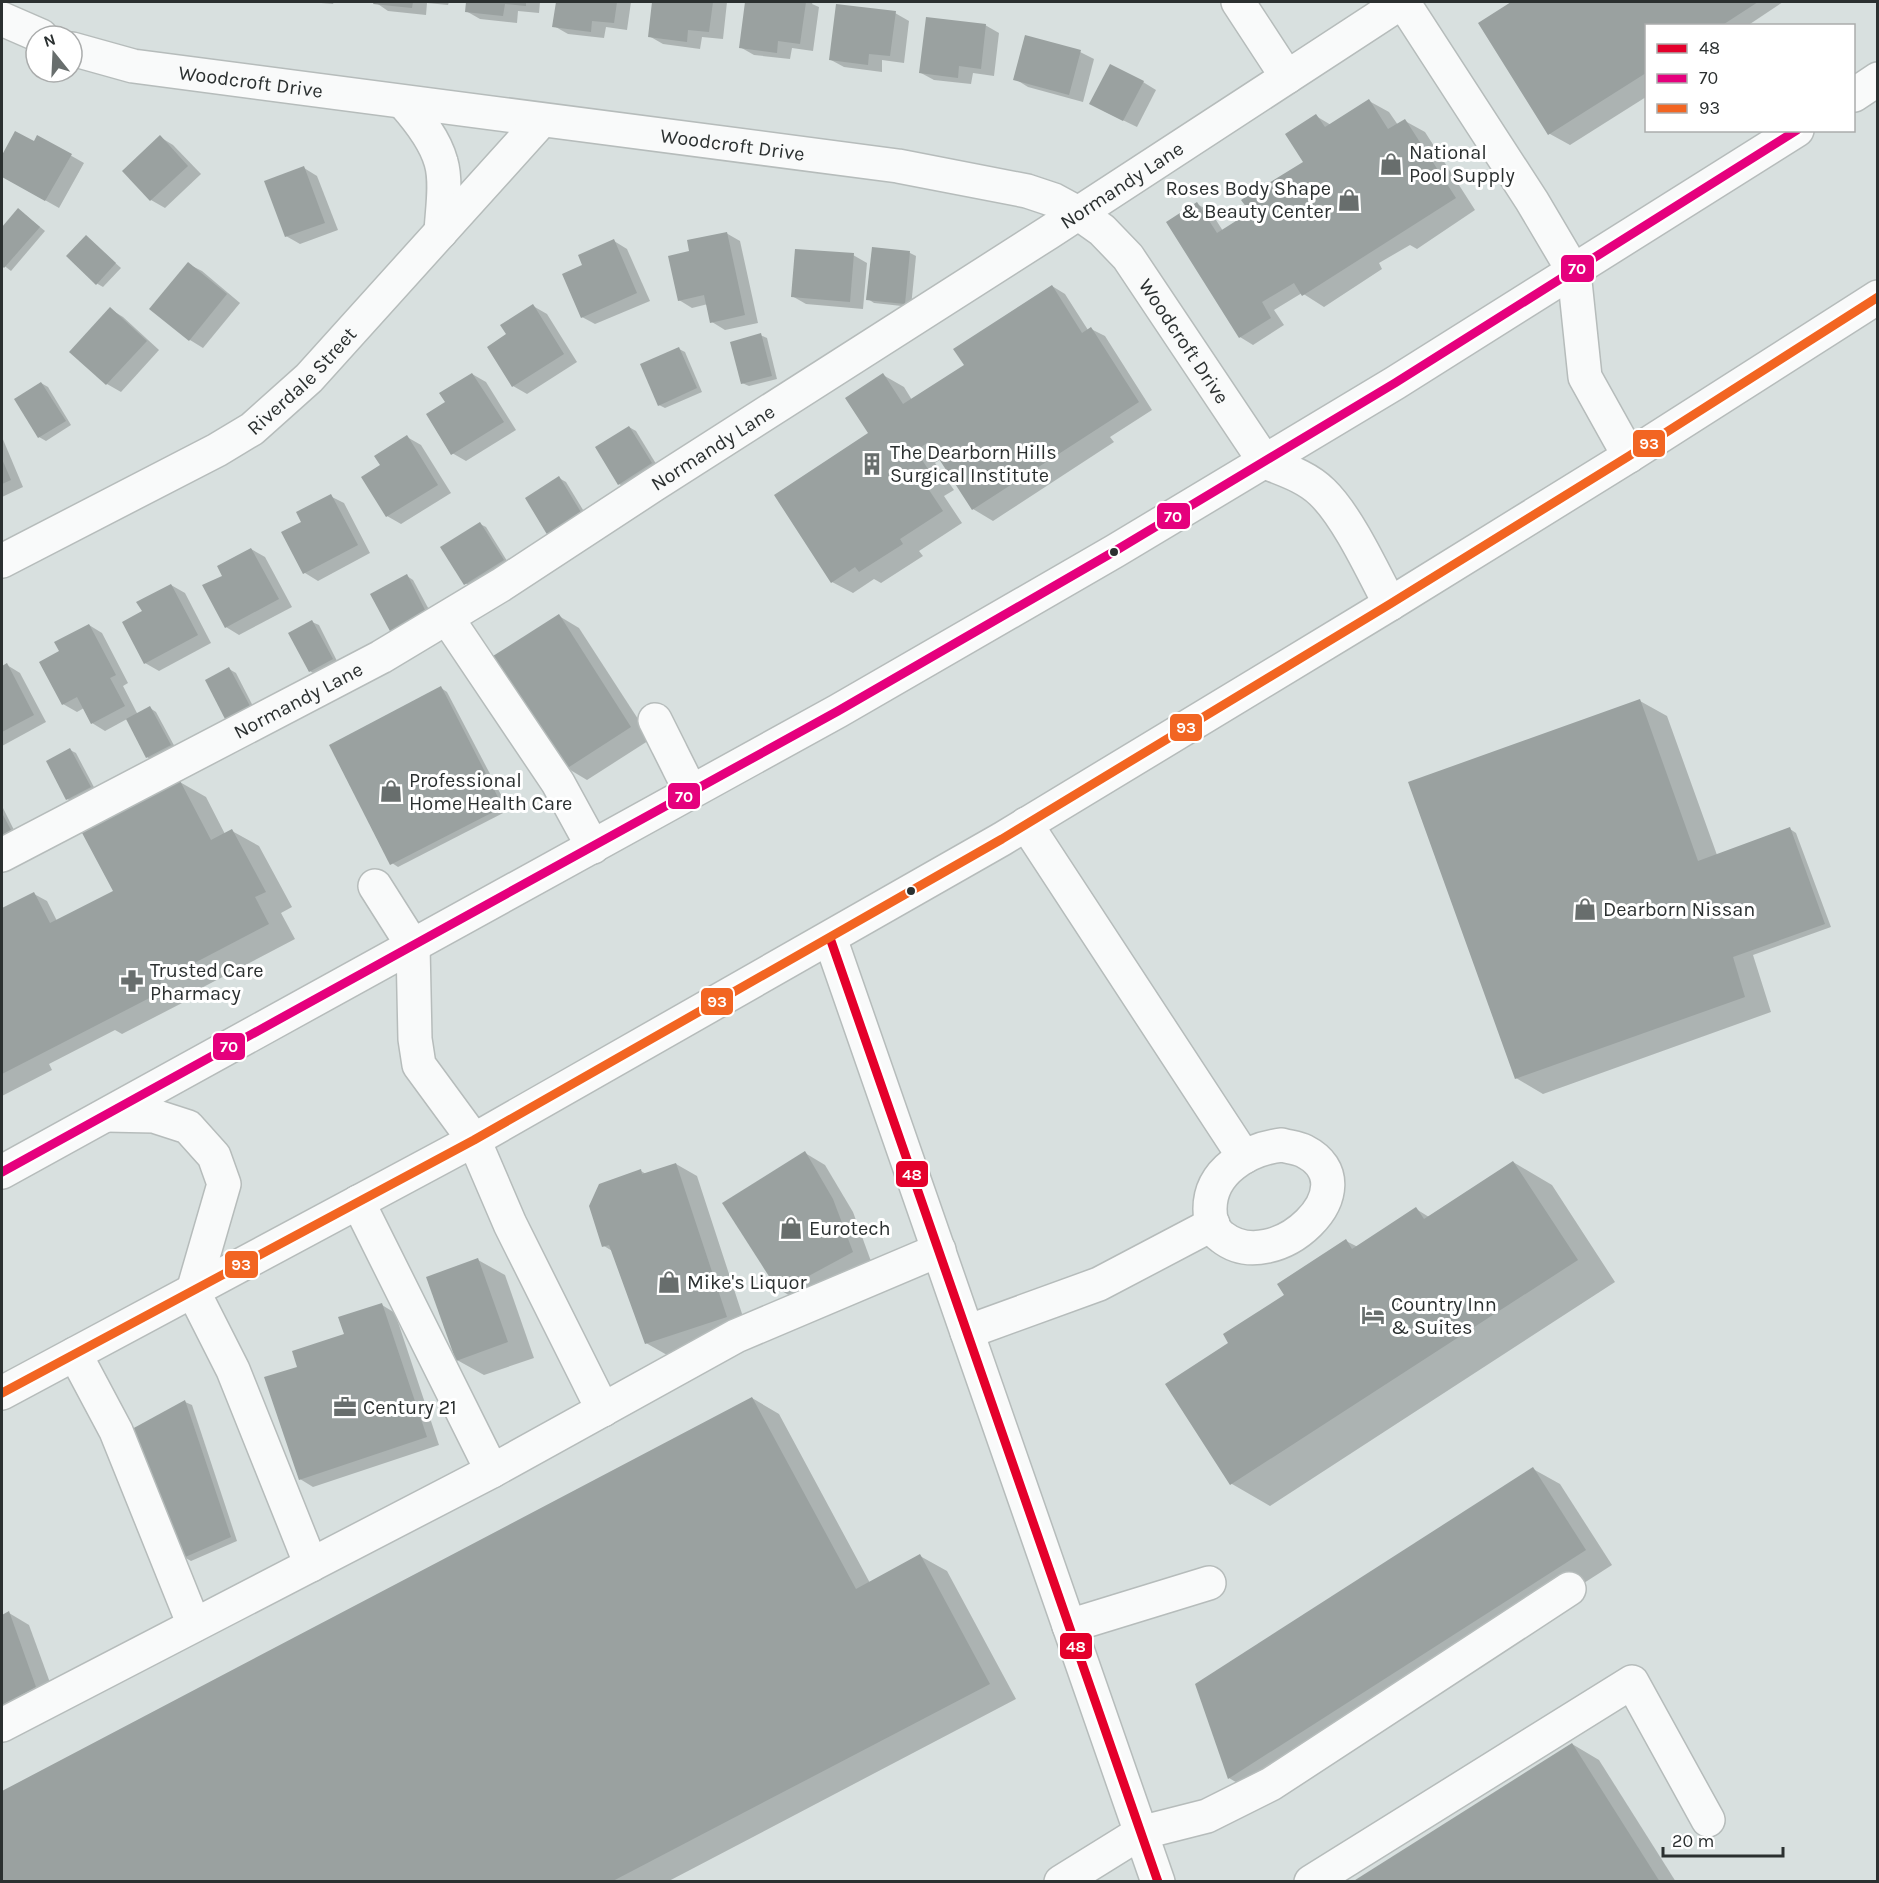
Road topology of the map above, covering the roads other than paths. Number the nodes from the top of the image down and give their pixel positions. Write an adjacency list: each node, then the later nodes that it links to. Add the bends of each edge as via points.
1 (1238, 2): 6 (main road)
2 (1403, 2): 6 (main road, Normandy Lane); 14 (main road)
3 (2, 19): 4 (main road)
4 (24, 29)
5 (84, 52): 9 (main road, Woodcroft Drive, via 133,66)
6 (1287, 77): 12 (main road, Normandy Lane)
7 (1878, 80): 8 (main road)
8 (1855, 94)
9 (404, 103): 10 (main road, Woodcroft Drive); 13 (main road, via 424,127 442,162)
10 (541, 121): 12 (main road, Woodcroft Drive, via 898,166 1027,191); 13 (main road, Riverdale Street)
11 (1794, 132): 14 (main road)
12 (1078, 213): 17 (main road, Woodcroft Drive, via 1102,230 1128,257); 20 (main road, Normandy Lane)
13 (441, 232): 18 (main road, Riverdale Street, via 309,378 252,429)
14 (1574, 272): 16 (main road, via 1585,377); 17 (main road)
15 (1878, 297): 16 (main road)
16 (1629, 456): 19 (main road)
17 (1265, 462): 19 (main road, via 1296,474 1322,492 1342,517); 22 (main road)
18 (2, 561)
19 (1390, 604): 23 (main road)
20 (447, 618): 24 (main road, via 558,783); 25 (main road, Normandy Lane, via 381,657)
21 (655, 720): 22 (main road)
22 (691, 792): 24 (main road)
23 (1026, 824): 27 (main road); 31 (main road)
24 (593, 847): 28 (main road)
25 (2, 855)
26 (375, 886): 28 (main road)
27 (830, 938): 30 (main road); 35 (main road)
28 (413, 946): 29 (main road); 30 (main road, via 419,1065)
29 (105, 1115): 32 (main road); 36 (main road, via 154,1116 188,1127 214,1156 224,1184)
30 (474, 1140): 33 (main road); 40 (main road, via 510,1224)
31 (1244, 1157): 34 (main road, via 1218,1181 1210,1204); 34 (main road, via 1265,1147 1282,1145 1303,1150 1325,1171 1328,1188 1323,1204 1299,1233 1263,1247 1231,1245 1216,1233)
32 (2, 1172)
33 (358, 1202): 36 (main road); 41 (main road)
34 (1213, 1224): 37 (main road, via 1099,1284)
35 (939, 1250): 37 (main road); 40 (main road, via 736,1336)
36 (193, 1291): 38 (main road); 42 (main road, via 233,1370)
37 (967, 1332): 46 (main road)
38 (75, 1354): 39 (main road); 45 (main road, via 116,1431)
39 (2, 1393)
40 (603, 1410): 41 (main road)
41 (492, 1471): 42 (main road)
42 (310, 1565): 45 (main road)
43 (1209, 1583): 46 (main road)
44 (1569, 1589): 49 (main road, via 1271,1784 1207,1816)
45 (194, 1625): 47 (main road)
46 (1069, 1626): 49 (main road)
47 (2, 1725)
48 (1708, 1820): 52 (main road, via 1632,1682)
49 (1140, 1833): 50 (main road); 51 (main road)
50 (1061, 1881)
51 (1158, 1881)
52 (1311, 1881)

